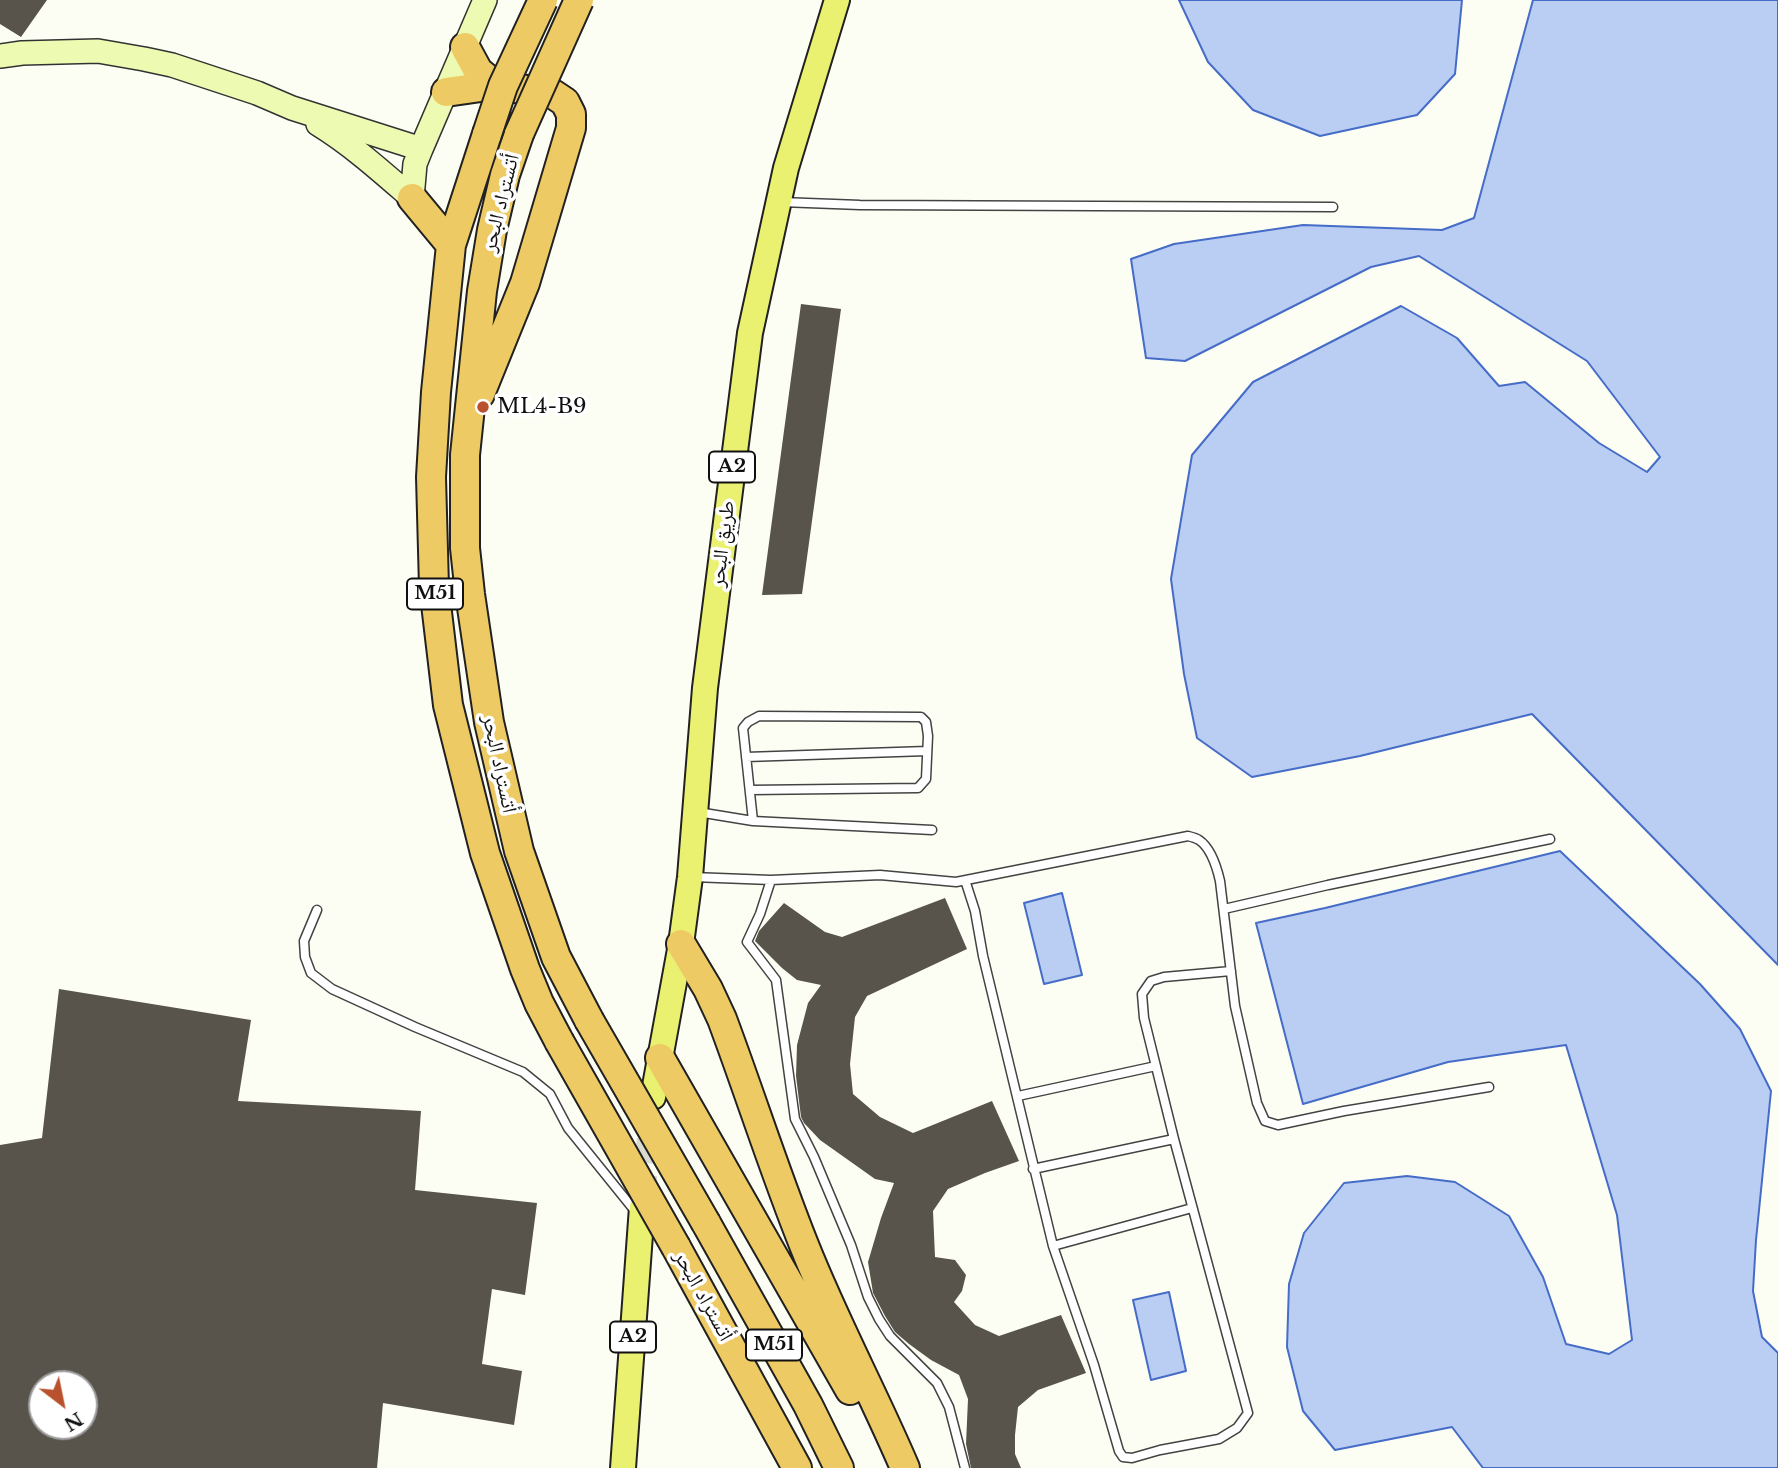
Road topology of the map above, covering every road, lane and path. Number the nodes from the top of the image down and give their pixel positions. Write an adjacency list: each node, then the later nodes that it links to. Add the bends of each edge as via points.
1 (485, 0): 5 (street)
2 (543, 0): 14 (highway, أتستراد البحر / M51, bridge, via 503,86)
3 (579, 0): 15 (highway, أتستراد البحر / M51, bridge, via 505,175 482,291)
4 (836, 0): 12 (main road, طريق البحر / A2)
5 (466, 47): 7 (highway, via 478,71); 8 (street)
6 (0, 56): 9 (street, via 98,51 132,57 172,65)
7 (495, 85): 8 (highway); 15 (highway, via 553,94 565,102 571,128 525,283)
8 (446, 92): 10 (street)
9 (292, 108): 10 (street); 11 (street, via 334,135)
10 (421, 149): 11 (street)
11 (412, 198): 14 (highway)
12 (778, 202): 13 (lane); 19 (main road, طريق البحر / A2, via 748,346 705,688)
13 (1333, 207)
14 (451, 245): 41 (highway, أتستراد البحر / M51, bridge, via 431,477 434,587 448,705 485,853 539,1003)
15 (468, 426): 42 (highway, أتستراد البحر / M51, bridge, via 465,548 489,722 519,851 555,957 808,1405)
16 (927, 751): 17 (lane); 17 (lane, via 926,722 921,717 759,716 743,728); 18 (lane, via 926,779 918,788)
17 (746, 757): 18 (lane)
18 (750, 790): 20 (lane)
19 (695, 811): 20 (lane); 23 (main road, طريق البحر / A2)
20 (753, 821): 21 (lane)
21 (932, 830)
22 (1550, 839): 26 (lane)
23 (690, 877): 24 (lane); 28 (main road, طريق البحر / A2)
24 (771, 880): 25 (lane, via 880,875); 45 (lane, via 747,942 776,981 795,1119 879,1320 937,1383 949,1407)
25 (965, 880): 26 (lane, via 1188,836 1200,841 1216,867); 33 (lane)
26 (1224, 909): 29 (lane)
27 (317, 910): 38 (lane, via 304,941 311,973 332,989 523,1072 550,1094 568,1128)
28 (681, 944): 30 (main road, طريق البحر / A2); 44 (highway, via 722,1019 804,1245)
29 (1231, 971): 31 (lane, via 1151,981 1142,994); 32 (lane, via 1254,1091 1265,1121 1278,1125)
30 (660, 1058): 34 (main road, طريق البحر / A2); 43 (highway)
31 (1156, 1066): 33 (lane); 35 (lane)
32 (1489, 1087)
33 (1018, 1096): 36 (lane)
34 (653, 1097)
35 (1174, 1139): 36 (lane); 37 (lane)
36 (1033, 1169): 39 (lane)
37 (1192, 1208): 39 (lane); 39 (lane, via 1248,1413 1237,1428 1219,1439 1123,1457)
38 (642, 1212): 40 (main road, A2)
39 (1053, 1246)
40 (623, 1468)
41 (797, 1468)
42 (839, 1468)
43 (895, 1468)
44 (905, 1468)
45 (965, 1468)

